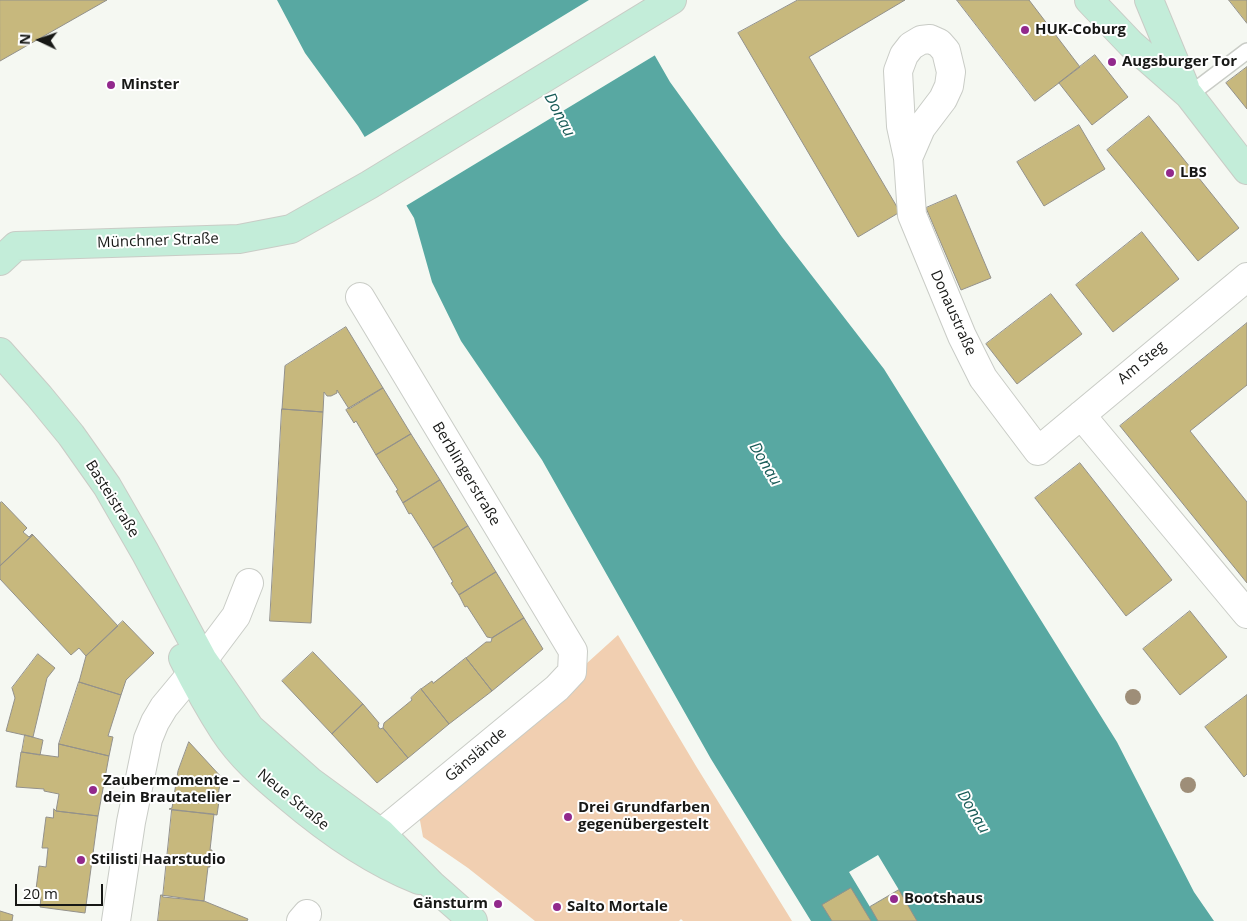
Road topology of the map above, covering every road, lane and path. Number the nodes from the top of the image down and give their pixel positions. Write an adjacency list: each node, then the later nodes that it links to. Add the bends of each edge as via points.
1 (672, 0): 8 (street, Münchner Straße)
2 (1089, 0): 5 (street, via 1131,44)
3 (1149, 0): 5 (street)
4 (1247, 51): 5 (lane)
5 (1189, 95): 7 (street)
6 (908, 158): 16 (street, Donaustraße, via 912,215 962,336 983,378)
7 (1247, 170)
8 (318, 214): 9 (street, Münchner Straße, via 236,225 65,227); 10 (street, Münchner Straße, via 291,229 240,239 16,246)
9 (0, 233)
10 (0, 261)
11 (1247, 276): 15 (street, Am Steg)
12 (360, 298): 19 (street, Berblingerstraße)
13 (0, 352): 20 (street, Basteistraße, via 39,396 107,486 145,552)
14 (0, 376): 20 (street, Basteistraße, via 43,426 94,495)
15 (1081, 415): 16 (street, Am Steg); 18 (street)
16 (1038, 451)
17 (249, 583): 20 (street, via 236,616)
18 (1247, 614)
19 (573, 651): 21 (street, Gänslände, via 572,672 557,688)
20 (197, 667): 21 (street, Neue Straße, via 250,728); 23 (street, via 164,707 148,739)
21 (373, 843): 22 (street, Neue Straße, via 432,885)
22 (459, 917)
23 (116, 921)

